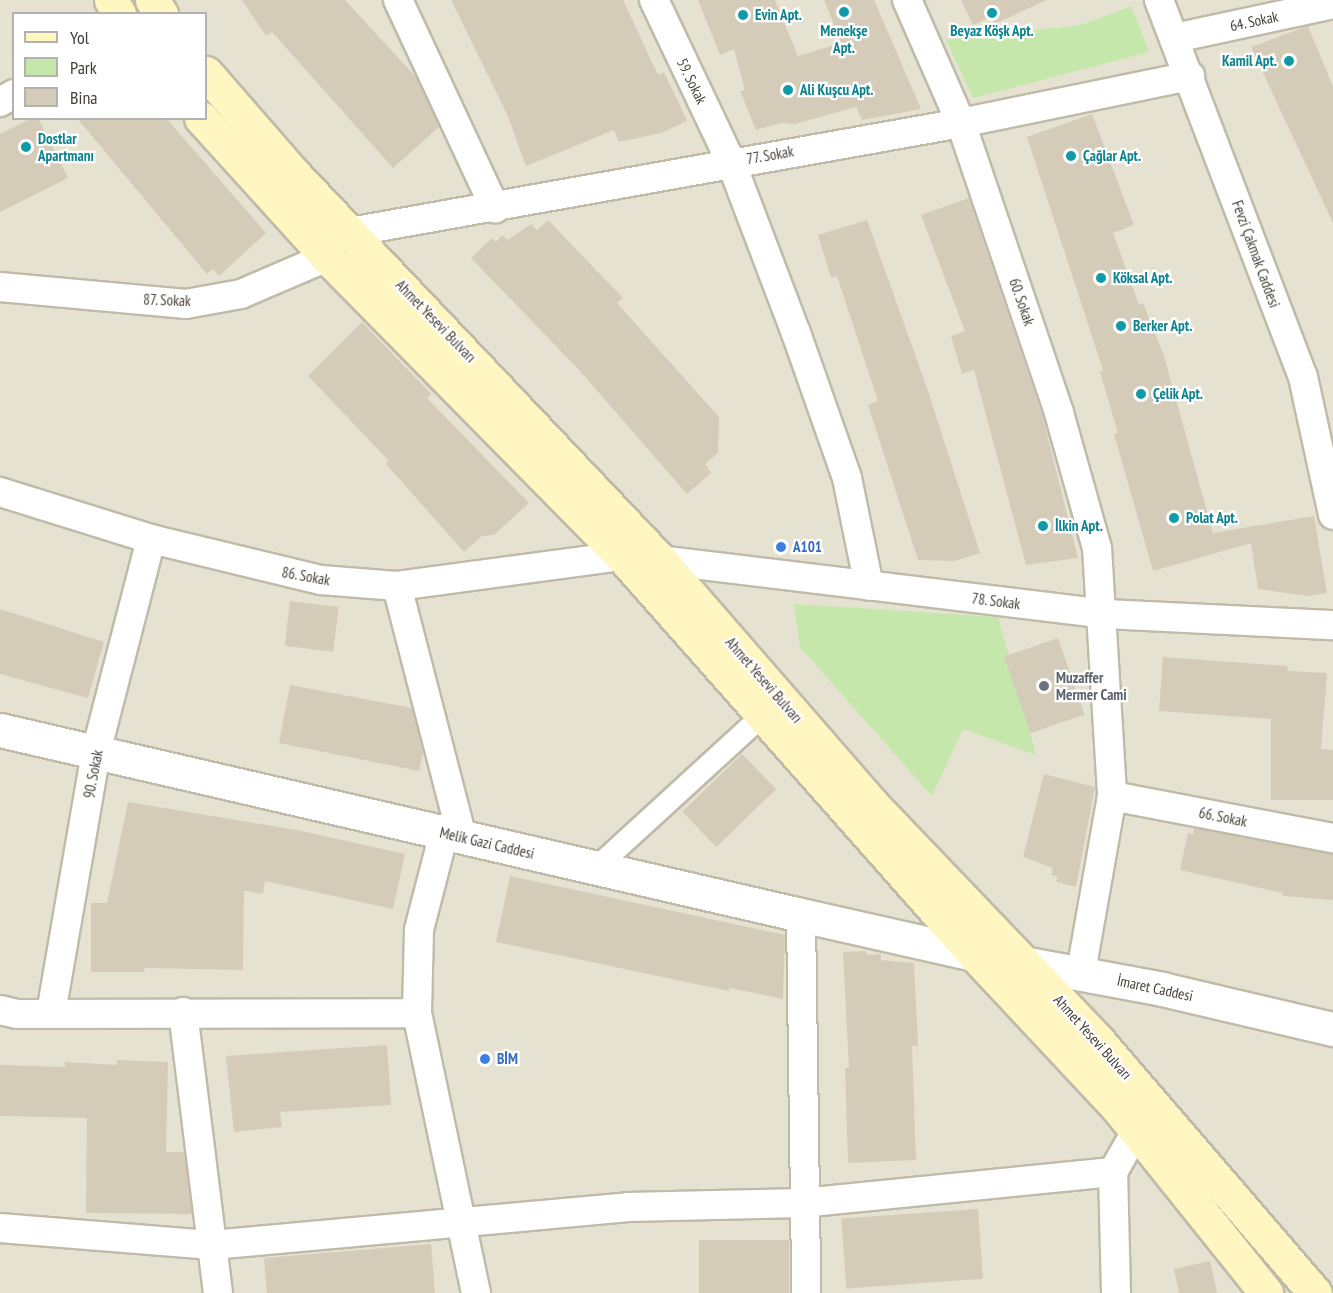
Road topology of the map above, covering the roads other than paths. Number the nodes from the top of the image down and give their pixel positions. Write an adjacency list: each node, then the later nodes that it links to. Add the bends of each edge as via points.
1 (398, 0): 12 (street)
2 (654, 0): 11 (street, 59. Sokak)
3 (907, 0): 10 (street, 60. Sokak)
4 (1159, 0): 6 (street, Fevzi Çakmak Caddesi)
5 (1333, 4): 6 (street, 64. Sokak)
6 (1175, 38): 8 (street, Fevzi Çakmak Caddesi)
7 (207, 74): 13 (main road, Ahmet Yesevi Bulvarı)
8 (1190, 76): 10 (street, 77. Sokak); 17 (street, Fevzi Çakmak Caddesi, via 1303,377)
9 (203, 120): 14 (main road, Ahmet Yesevi Bulvarı)
10 (961, 123): 11 (street, 77. Sokak); 23 (street, 60. Sokak, via 1059,413 1097,548)
11 (731, 162): 12 (street, 77. Sokak); 22 (street, 59. Sokak, via 847,478)
12 (495, 208): 13 (street, 77. Sokak)
13 (350, 232): 20 (main road, Ahmet Yesevi Bulvarı)
14 (327, 257): 15 (street, 87. Sokak, via 240,294 186,304); 19 (main road, Ahmet Yesevi Bulvarı)
15 (0, 287)
16 (0, 492): 18 (street, 86. Sokak)
17 (1333, 515)
18 (151, 539): 21 (street, 86. Sokak, via 321,580); 27 (street, 90. Sokak)
19 (622, 556): 21 (street, 86. Sokak); 25 (main road, Ahmet Yesevi Bulvarı)
20 (660, 560): 22 (street, 78. Sokak); 34 (main road, Ahmet Yesevi Bulvarı, via 871,803)
21 (397, 586): 29 (street)
22 (869, 586): 23 (street, 78. Sokak)
23 (1104, 614): 24 (street, 78. Sokak); 28 (street, 60. Sokak)
24 (1333, 625)
25 (761, 716): 31 (street); 33 (main road, Ahmet Yesevi Bulvarı)
26 (0, 730): 27 (street, Melik Gazi Caddesi)
27 (96, 752): 29 (street, Melik Gazi Caddesi); 38 (street, 90. Sokak)
28 (1112, 796): 30 (street, 66. Sokak); 35 (street, 60. Sokak)
29 (453, 835): 31 (street, Melik Gazi Caddesi); 39 (street, via 419,930)
30 (1333, 838)
31 (595, 868): 32 (street, Melik Gazi Caddesi)
32 (801, 915): 33 (street, Melik Gazi Caddesi); 43 (street)
33 (975, 954): 34 (street, İmaret Caddesi); 41 (main road, Ahmet Yesevi Bulvarı)
34 (1024, 962): 35 (street, İmaret Caddesi); 52 (main road, Ahmet Yesevi Bulvarı, via 1099,1042)
35 (1082, 972): 40 (street, İmaret Caddesi)
36 (0, 1010): 38 (street)
37 (183, 1012): 38 (street); 39 (street); 46 (street)
38 (51, 1013)
39 (417, 1013): 44 (street)
40 (1333, 1029)
41 (1137, 1130): 42 (street); 51 (main road, Ahmet Yesevi Bulvarı)
42 (1113, 1172): 43 (street); 50 (street)
43 (802, 1203): 44 (street, via 628,1207); 49 (street)
44 (459, 1224): 46 (street); 48 (street)
45 (0, 1228): 46 (street)
46 (212, 1245): 47 (street)
47 (218, 1293)
48 (476, 1293)
49 (806, 1293)
50 (1116, 1293)
51 (1266, 1293)
52 (1315, 1293)

